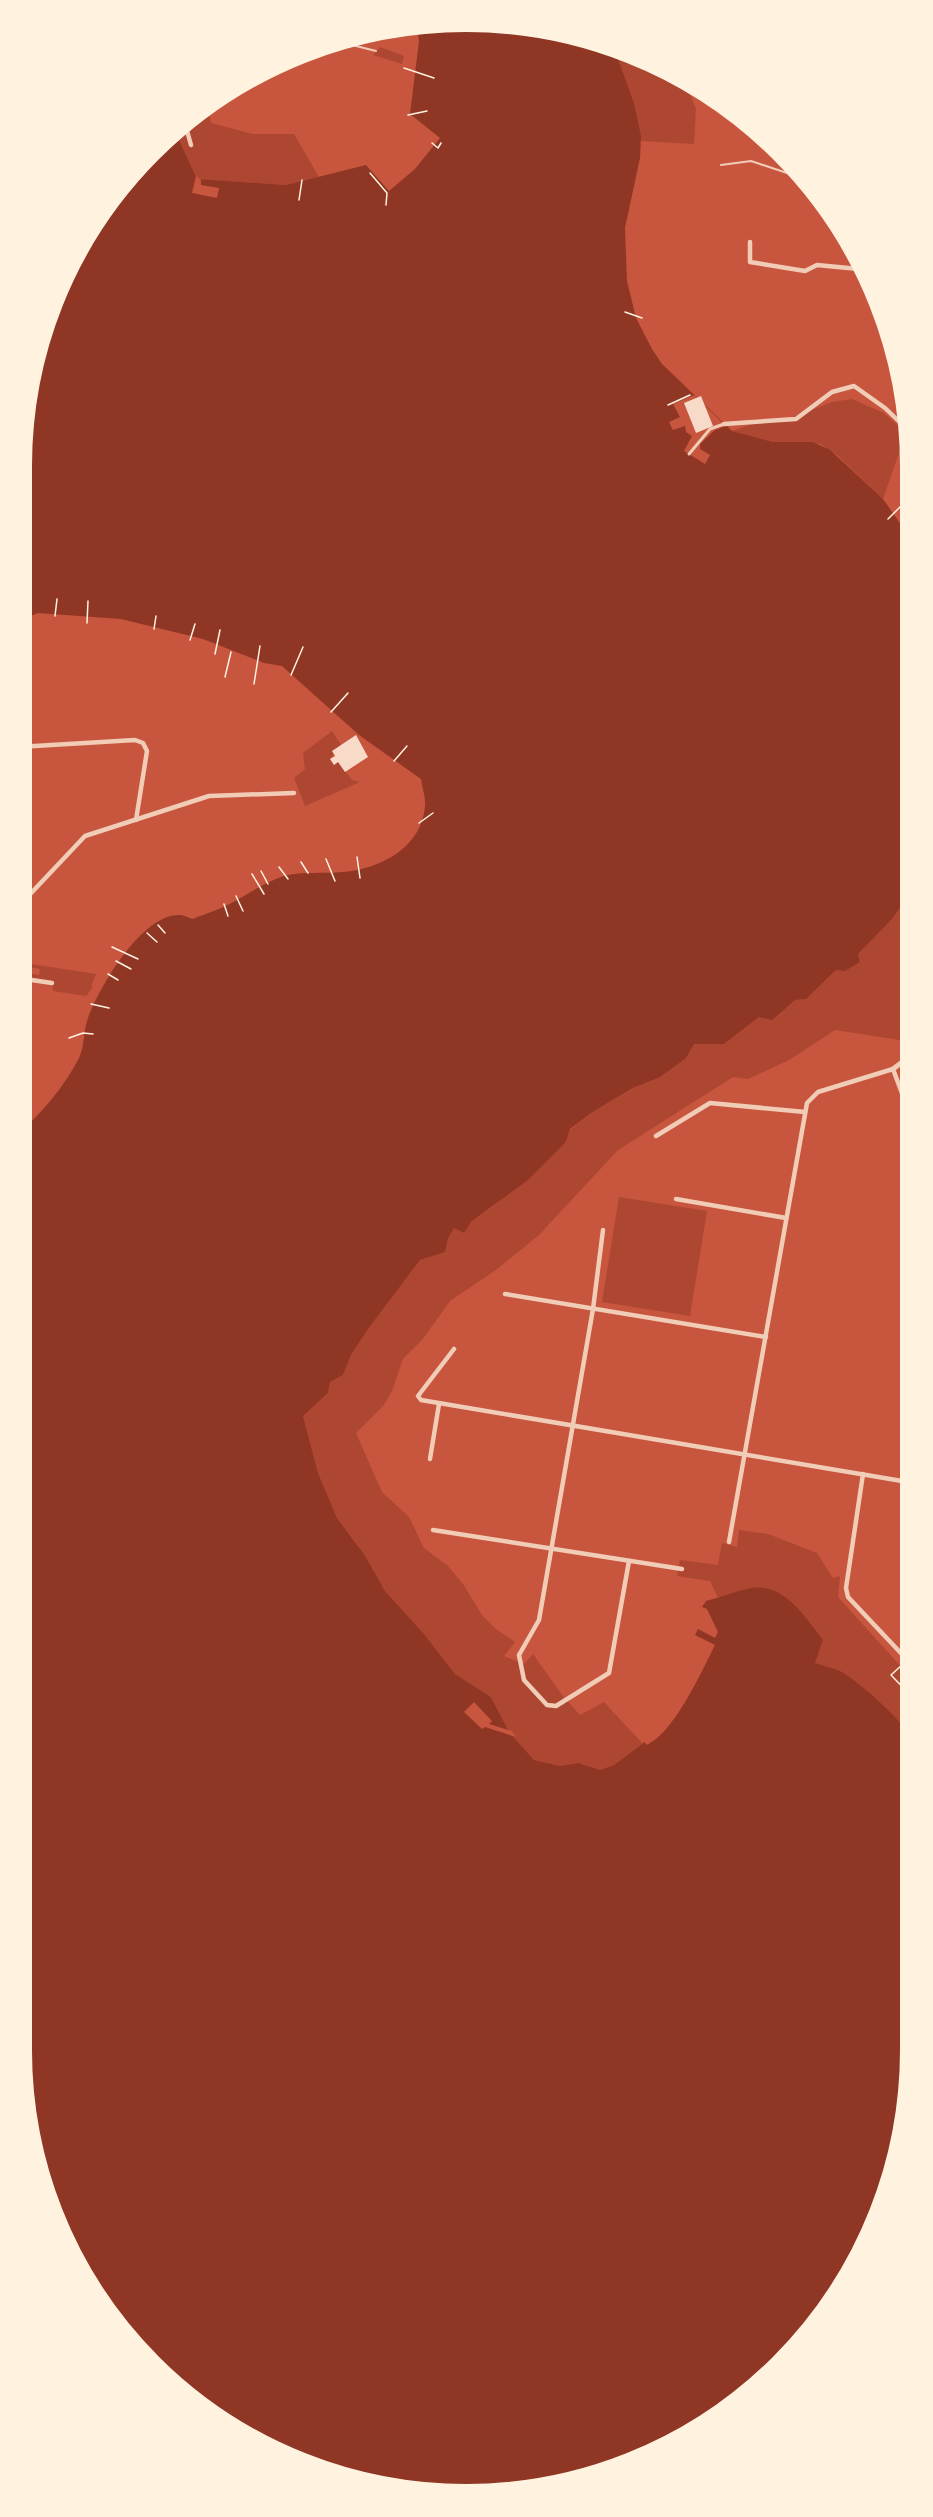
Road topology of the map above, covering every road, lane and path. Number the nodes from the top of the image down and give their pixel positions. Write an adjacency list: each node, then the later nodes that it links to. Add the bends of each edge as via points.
1 (349, 44): 2 (lane)
2 (376, 51)
3 (404, 68): 4 (path)
4 (434, 78)
5 (427, 111): 6 (path)
6 (408, 115)
7 (187, 130): 10 (street)
8 (432, 143): 9 (path, via 438,148)
9 (441, 143)
10 (191, 145)
11 (721, 165): 13 (lane, via 751,161)
12 (370, 173): 16 (path, via 387,193)
13 (793, 175)
14 (302, 180): 15 (path)
15 (299, 200)
16 (386, 205)
17 (750, 242): 18 (street, via 750,262 805,271 817,265)
18 (857, 270)
19 (625, 312): 20 (path)
20 (642, 318)
21 (690, 395): 22 (path)
22 (668, 405)
23 (724, 424): 24 (street, via 796,419 832,392 854,386); 25 (street, via 710,429)
24 (903, 425)
25 (689, 454)
26 (900, 507): 27 (path)
27 (888, 519)
28 (57, 599): 31 (path)
29 (88, 601): 34 (path)
30 (30, 606): 33 (path)
31 (55, 616)
32 (156, 616): 36 (path)
33 (28, 619)
34 (87, 623)
35 (195, 624): 38 (path)
36 (154, 629)
37 (220, 630): 42 (path)
38 (190, 640)
39 (260, 645): 45 (path)
40 (303, 647): 43 (path)
41 (231, 652): 44 (path)
42 (215, 654)
43 (291, 675)
44 (225, 677)
45 (254, 684)
46 (348, 693): 47 (path)
47 (332, 712)
48 (28, 746): 53 (street, via 135,740 143,743 147,751)
49 (407, 746): 50 (path)
50 (394, 761)
51 (294, 793): 53 (street, via 209,796)
52 (432, 813): 54 (path)
53 (136, 820): 68 (street, via 85,836)
54 (418, 823)
55 (357, 857): 62 (path)
56 (326, 859): 64 (path)
57 (301, 862): 60 (path)
58 (279, 867): 63 (path)
59 (261, 871): 65 (path)
60 (308, 873)
61 (252, 874): 66 (path)
62 (360, 878)
63 (288, 879)
64 (335, 881)
65 (268, 884)
66 (264, 894)
67 (236, 896): 70 (path)
68 (28, 897)
69 (224, 904): 71 (path)
70 (243, 911)
71 (228, 916)
72 (158, 925): 74 (path)
73 (147, 933): 75 (path)
74 (165, 933)
75 (157, 942)
76 (112, 947): 77 (path)
77 (138, 959)
78 (116, 961): 79 (path)
79 (132, 969)
80 (108, 974): 82 (path)
81 (28, 979): 83 (street)
82 (118, 980)
83 (52, 983)
84 (91, 1004): 85 (path)
85 (109, 1008)
86 (93, 1034): 87 (path)
87 (69, 1038)
88 (904, 1061): 89 (street)
89 (893, 1069): 90 (street); 91 (street, via 818,1092 807,1103)
90 (904, 1099)
91 (805, 1112): 92 (street, via 710,1103); 94 (street)
92 (656, 1136)
93 (676, 1199): 94 (street)
94 (786, 1218): 98 (street)
95 (603, 1230): 97 (street)
96 (505, 1294): 97 (street)
97 (593, 1309): 98 (street); 101 (street)
98 (766, 1337): 102 (street)
99 (454, 1349): 100 (street, via 418,1396)
100 (439, 1404): 101 (street); 103 (street)
101 (572, 1426): 102 (street); 109 (street)
102 (745, 1455): 105 (street); 108 (street)
103 (430, 1459)
104 (904, 1468): 106 (street)
105 (863, 1474): 106 (street); 112 (street, via 846,1588 848,1597)
106 (902, 1481)
107 (434, 1530): 109 (street)
108 (729, 1542)
109 (551, 1547): 110 (street); 110 (street, via 538,1624 519,1652 524,1680 549,1706 556,1706 607,1676)
110 (629, 1561): 111 (street)
111 (682, 1569)
112 (904, 1656)
113 (901, 1666): 114 (path, via 891,1676)
114 (904, 1689)

